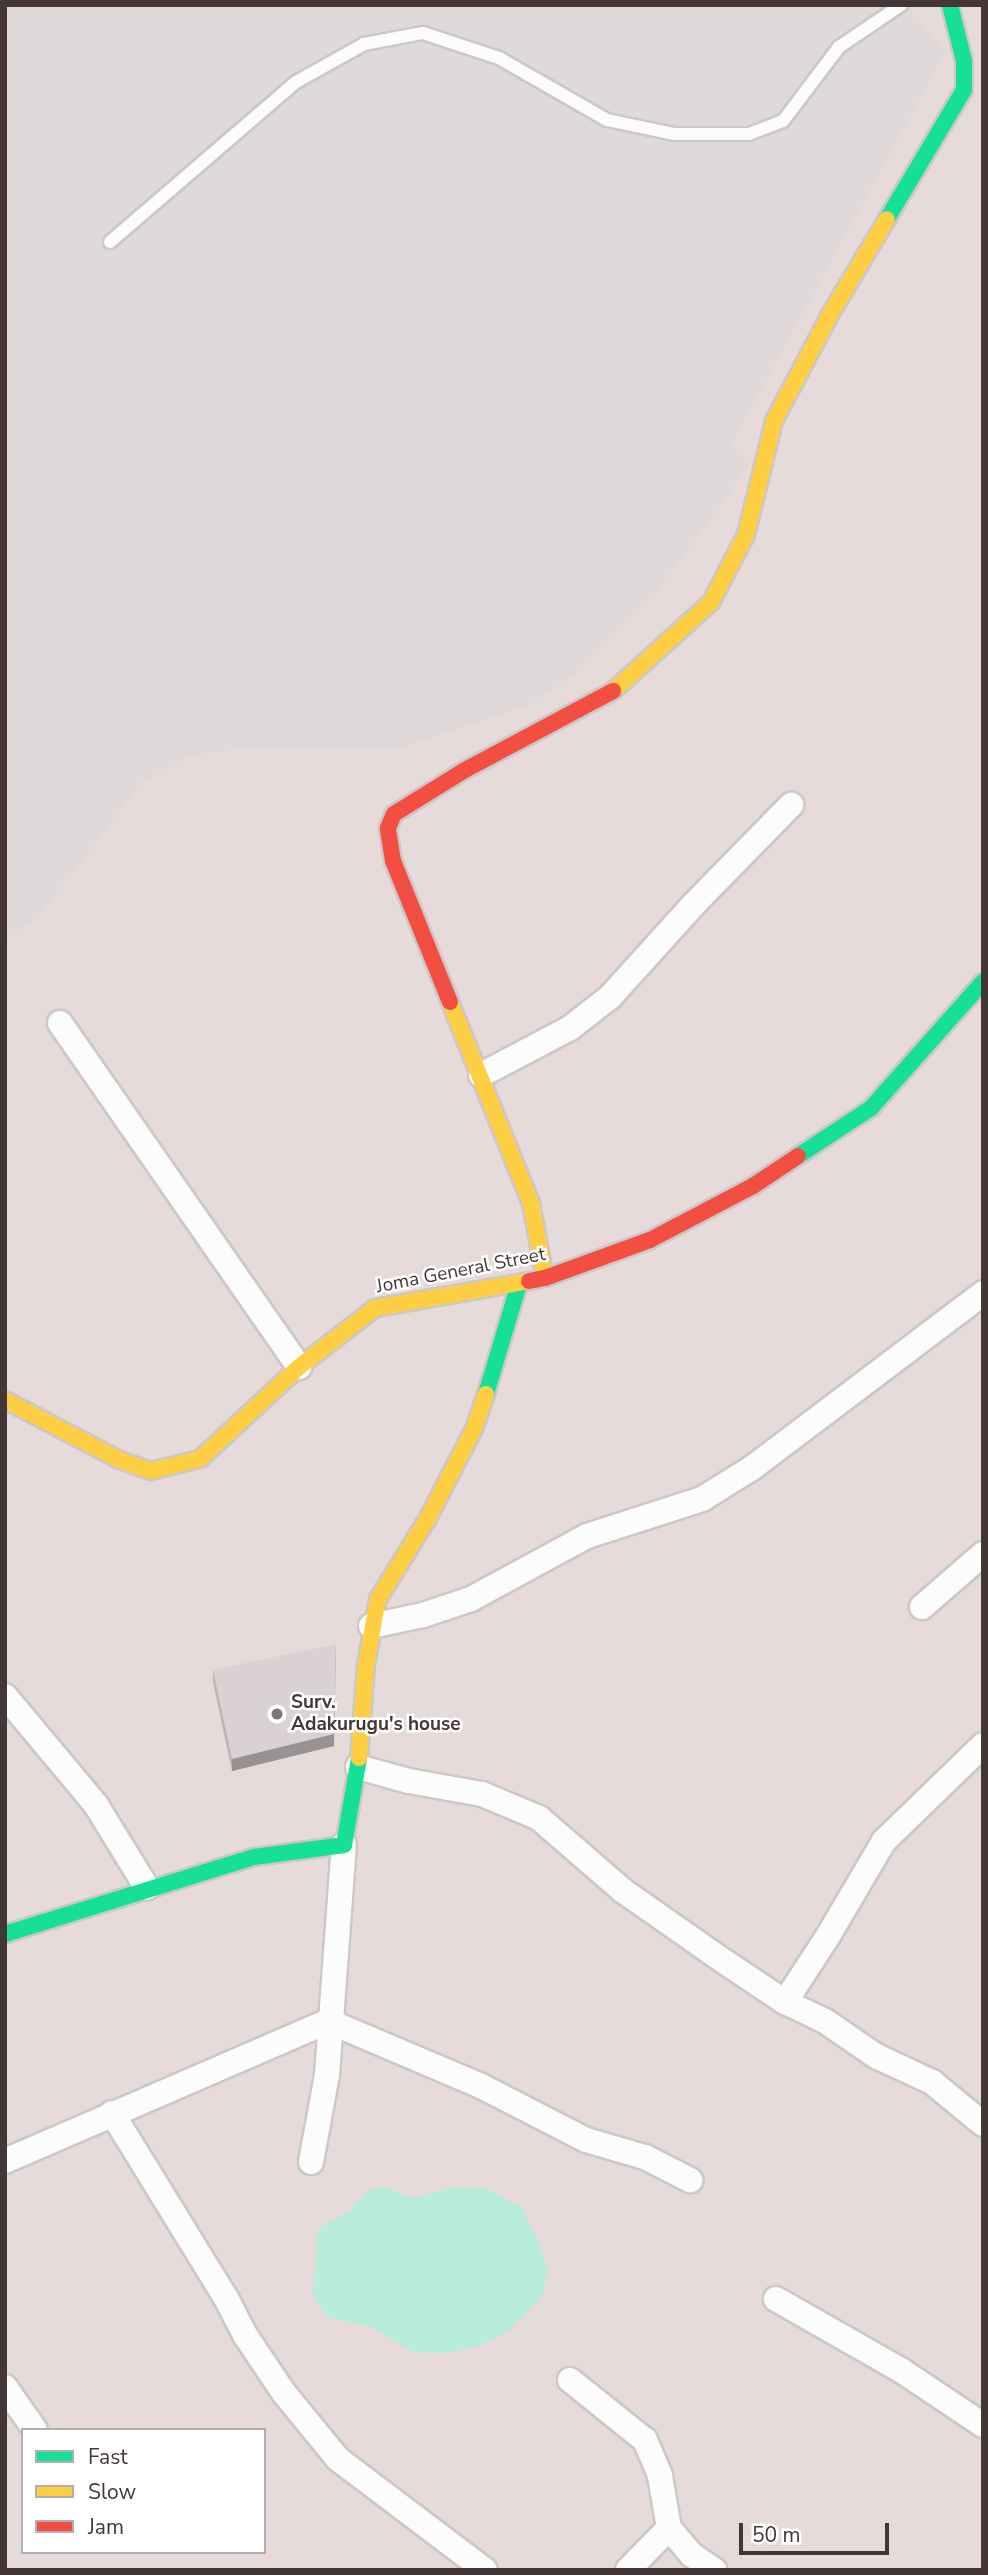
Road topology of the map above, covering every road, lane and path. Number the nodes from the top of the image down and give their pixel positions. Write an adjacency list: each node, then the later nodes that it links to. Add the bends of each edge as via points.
1 (901, 5): 3 (lane, via 839,47 783,121 749,134 674,134 607,120 499,58 423,33 364,44 296,82)
2 (950, 5): 7 (street, via 964,61 964,90 831,313 774,421 746,535 711,602 614,690 465,770 394,814 387,828 393,861)
3 (110, 243)
4 (791, 805): 7 (street, via 610,998 570,1028)
5 (983, 982): 8 (street, Joma General Street, via 871,1108 753,1186 650,1240)
6 (60, 1023): 11 (street)
7 (481, 1075): 8 (street, via 531,1203)
8 (545, 1278): 9 (street, Joma General Street)
9 (519, 1284): 11 (street, Joma General Street, via 376,1308); 15 (street, via 474,1429 428,1518 378,1599)
10 (983, 1293): 15 (street, via 752,1468 702,1499 587,1536 471,1599)
11 (299, 1367): 12 (street, Joma General Street, via 200,1459 151,1471 120,1460)
12 (5, 1400)
13 (983, 1554): 14 (street)
14 (922, 1607)
15 (371, 1626): 18 (street)
16 (5, 1696): 20 (street, via 96,1805)
17 (983, 1745): 22 (street, via 884,1841)
18 (358, 1767): 19 (street); 22 (street, via 482,1794 539,1818 622,1889)
19 (344, 1845): 20 (street, via 254,1857); 23 (street)
20 (147, 1888): 21 (street)
21 (5, 1934)
22 (785, 2001): 25 (street, via 825,2021 876,2056 932,2082)
23 (328, 2021): 24 (street); 27 (street, via 327,2075); 28 (street, via 479,2085 586,2140 645,2157)
24 (112, 2113): 26 (street); 35 (street, via 284,2393 338,2459)
25 (983, 2124)
26 (5, 2161)
27 (311, 2162)
28 (690, 2180)
29 (776, 2299): 32 (street, via 902,2371)
30 (570, 2380): 34 (street, via 645,2440 660,2476)
31 (5, 2388): 33 (street)
32 (983, 2425)
33 (34, 2428)
34 (669, 2528): 36 (street); 37 (street, via 692,2555)
35 (485, 2570)
36 (628, 2570)
37 (714, 2570)

